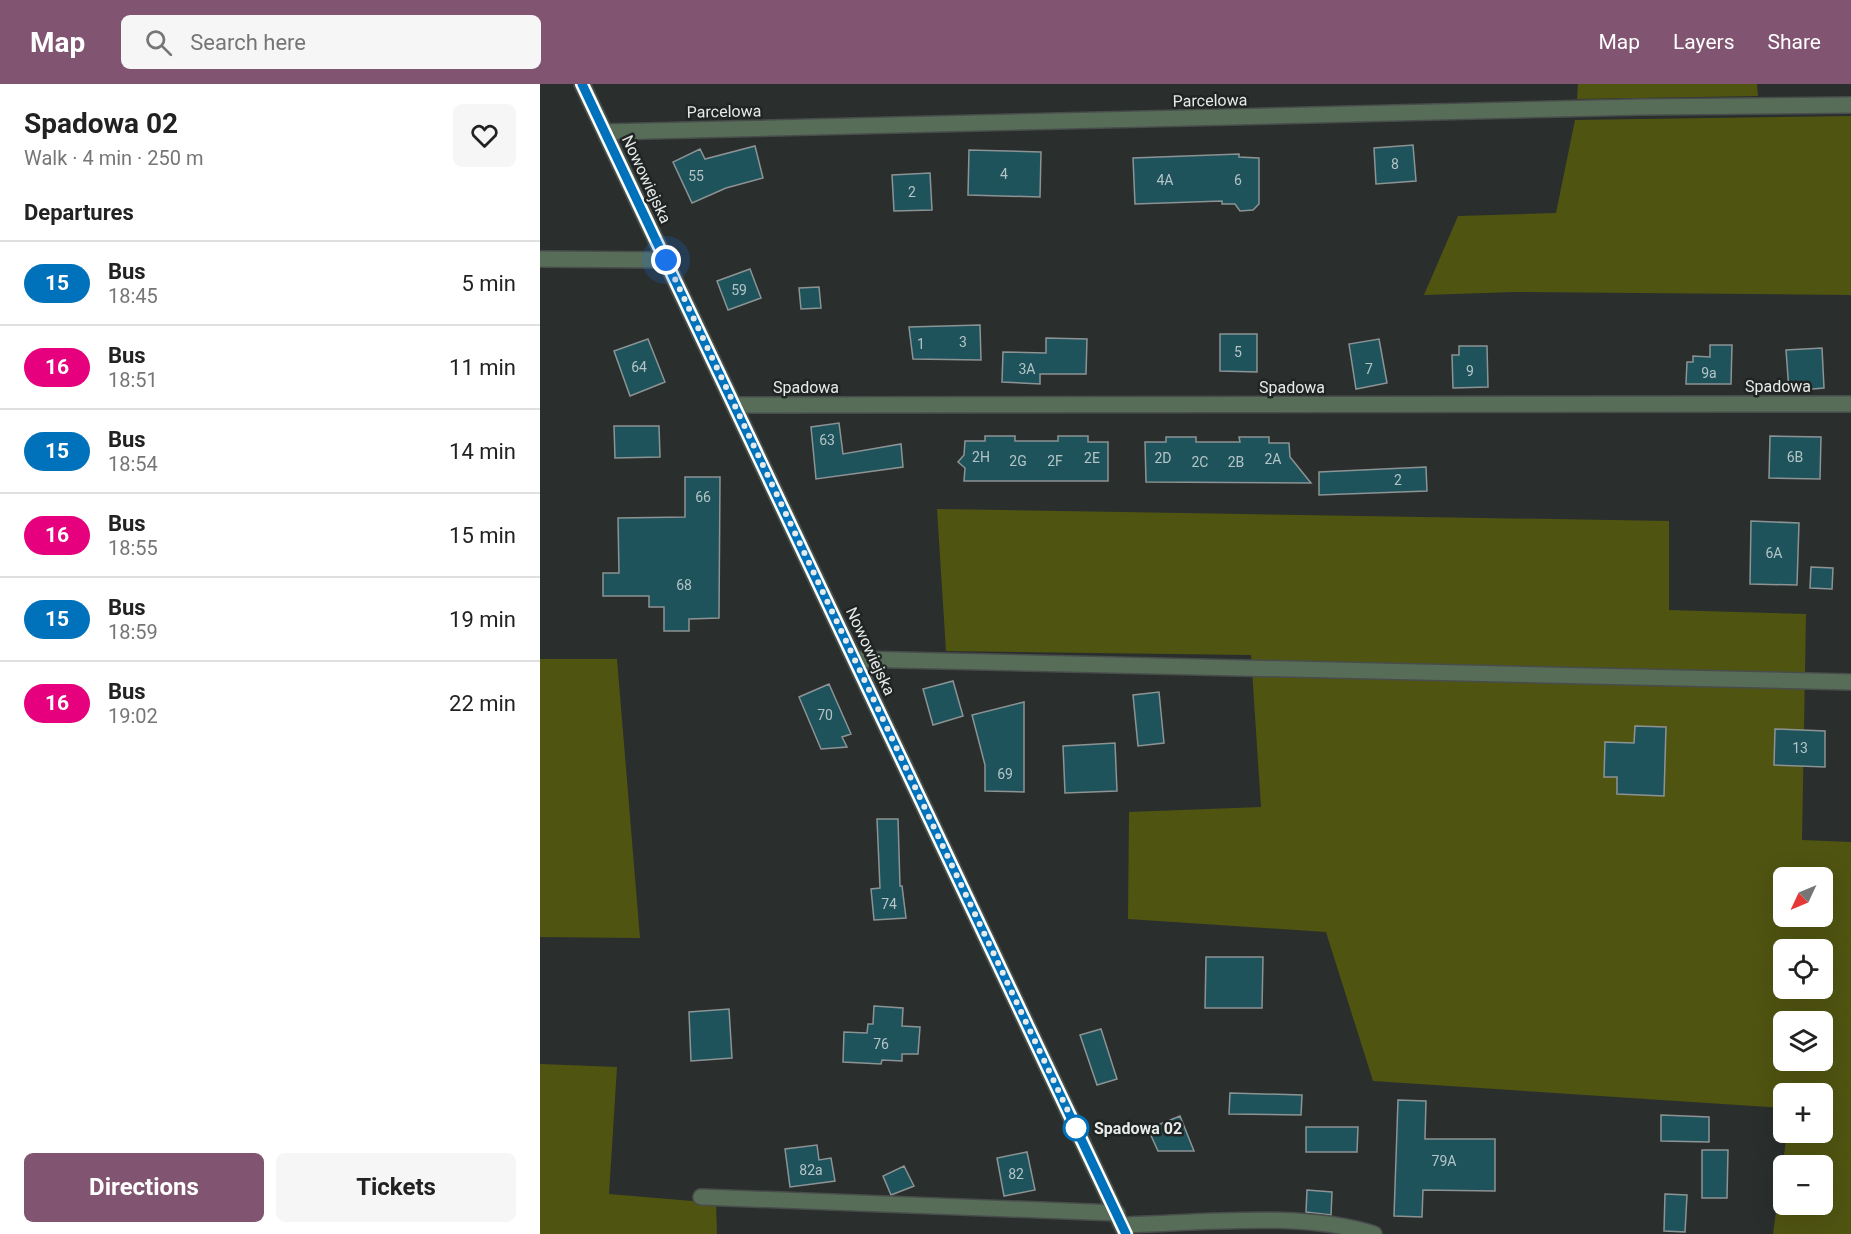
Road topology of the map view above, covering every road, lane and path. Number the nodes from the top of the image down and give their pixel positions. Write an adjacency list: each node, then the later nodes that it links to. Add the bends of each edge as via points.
1 (582, 84): 3 (street, Nowowiejska)
2 (1851, 105): 3 (street, Parcelowa)
3 (605, 132): 5 (street, Nowowiejska)
4 (540, 259): 5 (street)
5 (666, 260): 7 (street, Nowowiejska)
6 (1851, 404): 7 (street, Spadowa)
7 (734, 405): 8 (street, Nowowiejska)
8 (855, 659): 9 (street); 11 (street, Nowowiejska)
9 (1851, 682)
10 (701, 1197): 11 (street)
11 (1122, 1224): 12 (street, via 1270,1220 1356,1228)
12 (1374, 1234)

